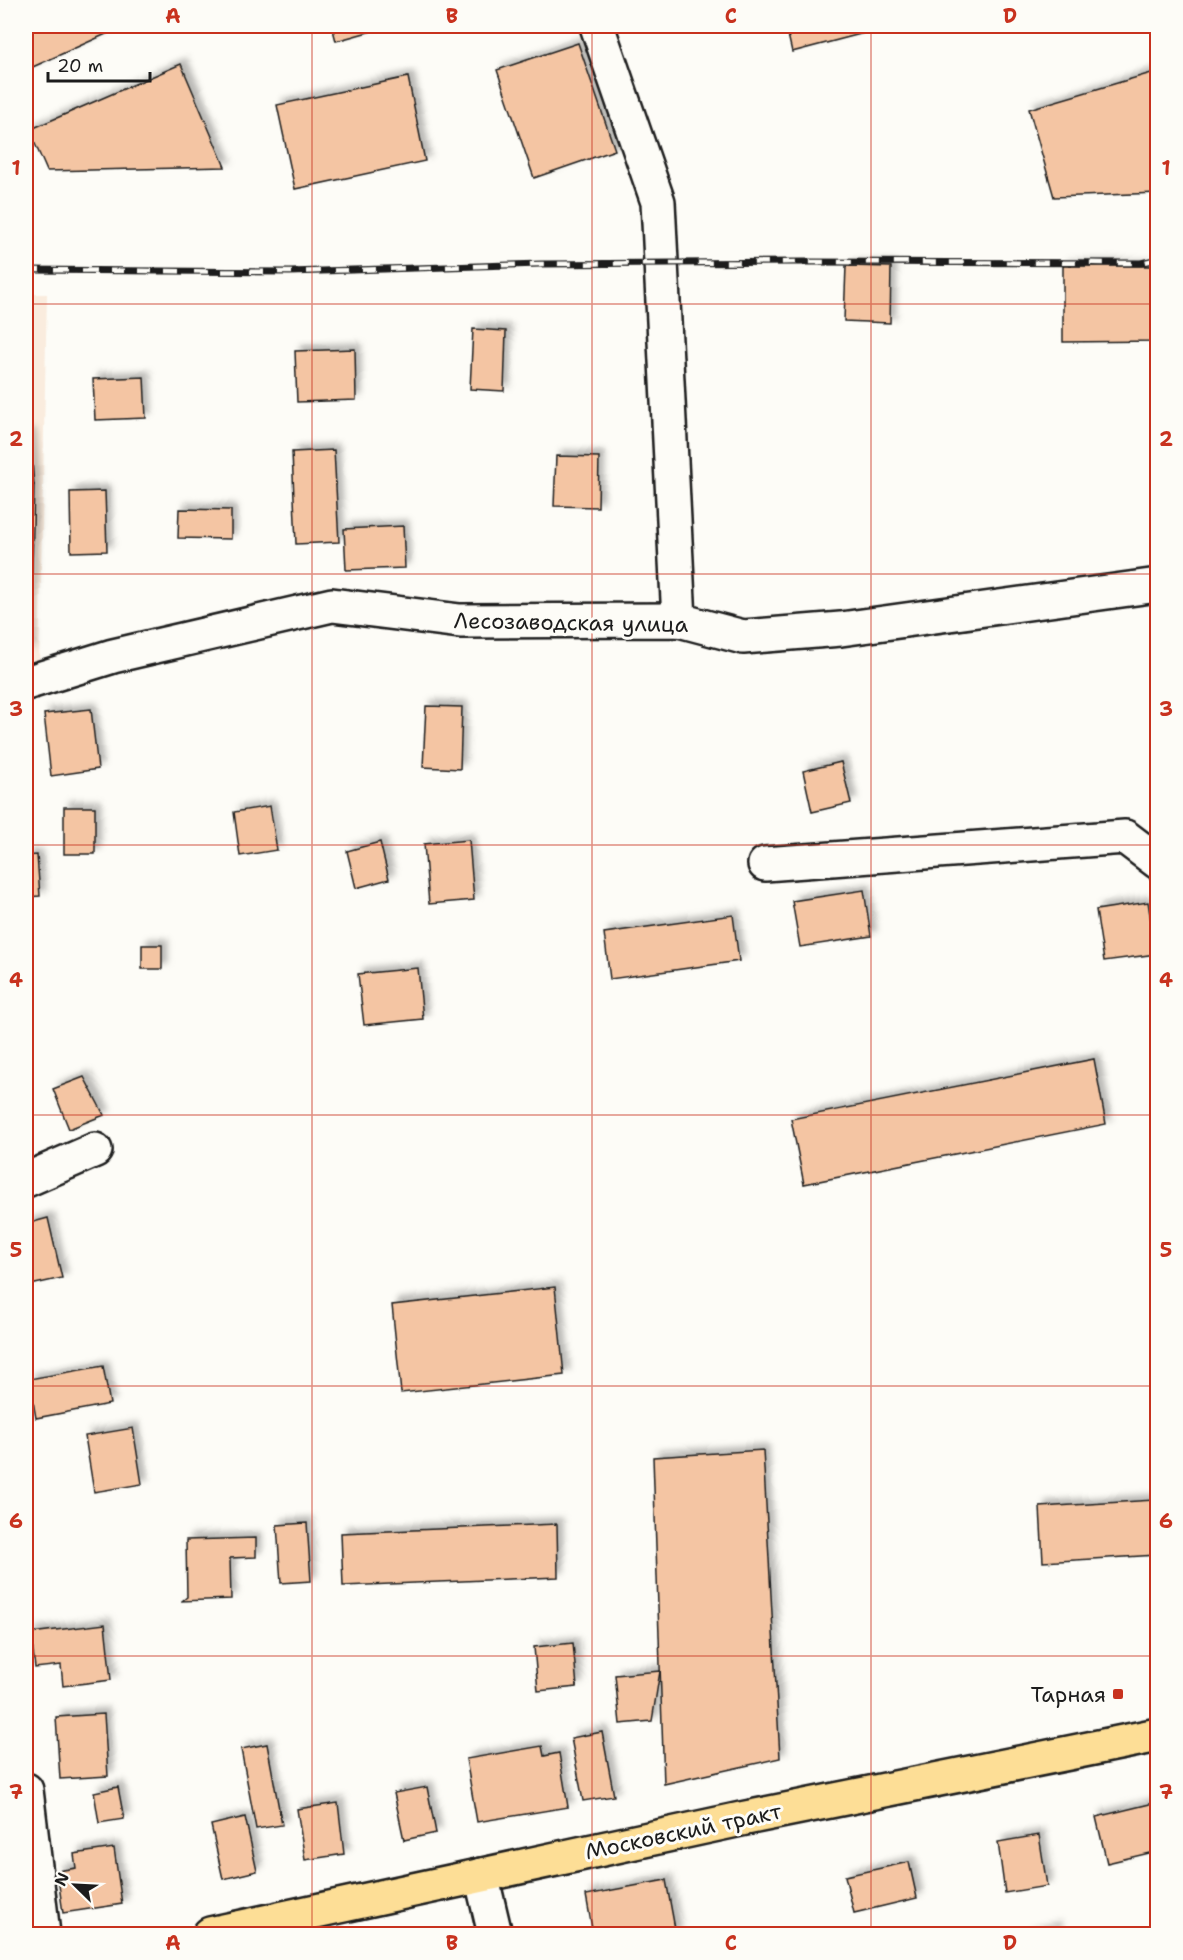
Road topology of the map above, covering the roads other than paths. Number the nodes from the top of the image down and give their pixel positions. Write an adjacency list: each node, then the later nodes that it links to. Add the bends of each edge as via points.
1 (597, 26): 3 (street, via 658,202)
2 (1158, 585): 3 (street, Лесозаводская улица, via 841,629 743,637)
3 (679, 620): 4 (street, Лесозаводская улица, via 460,621 332,605 113,656)
4 (26, 683)
5 (1158, 862): 6 (street, via 1125,837)
6 (765, 864)
7 (95, 1150): 8 (street)
8 (26, 1180)
9 (1158, 1735): 11 (main road, Московский тракт, via 741,1818)
10 (26, 1790): 12 (street)
11 (481, 1875): 13 (main road, Московский тракт); 14 (street)
12 (43, 1935)
13 (210, 1935)
14 (495, 1935)

